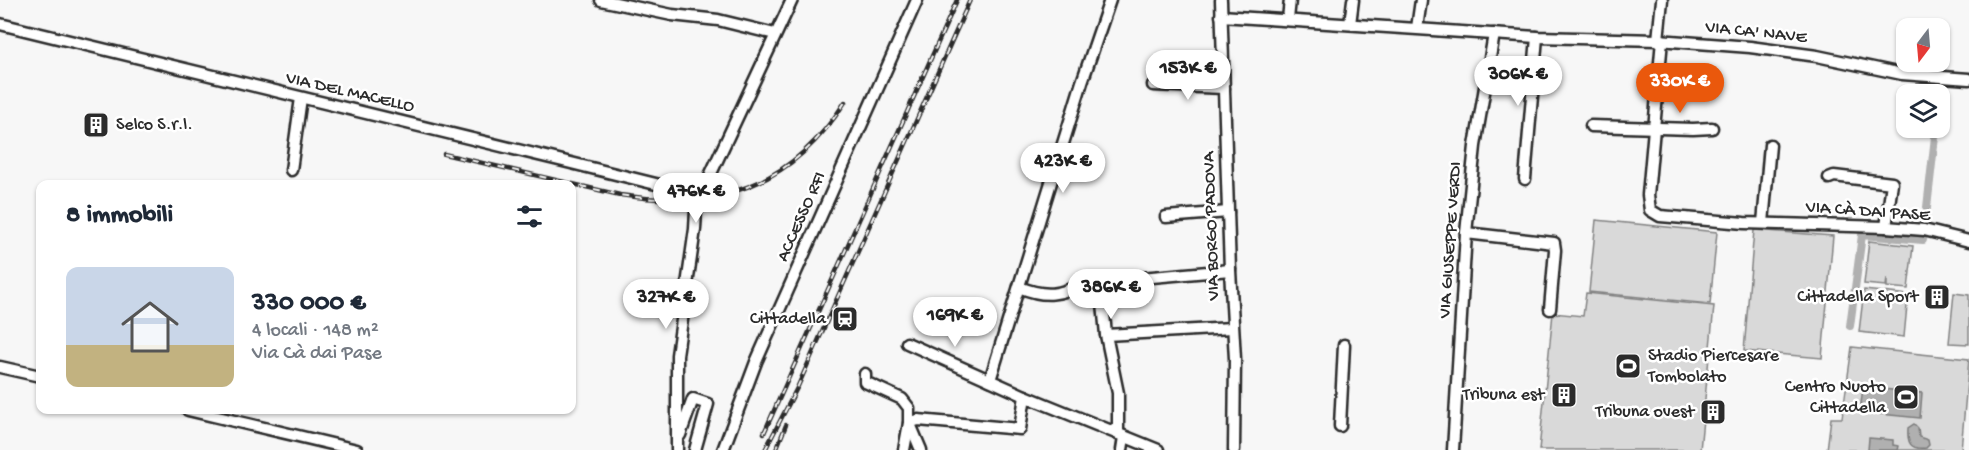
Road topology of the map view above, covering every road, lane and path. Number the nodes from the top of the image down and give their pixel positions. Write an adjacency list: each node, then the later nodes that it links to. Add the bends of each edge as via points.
1 (601, 0): 15 (street)
2 (792, 0): 15 (street)
3 (917, 0): 57 (street, ACCESSO RFI, via 756,362)
4 (1110, 0): 39 (street)
5 (1221, 0): 10 (street, VIA BORGO PADOVA)
6 (1290, 0): 11 (street)
7 (1353, 0): 13 (street)
8 (1421, 0): 14 (street)
9 (1662, 0): 18 (street, VIA CÀ DAI PASE)
10 (1221, 16): 11 (street, VIA CA' NAVE); 21 (street, VIA BORGO PADOVA)
11 (1288, 19): 13 (street, VIA CA' NAVE)
12 (0, 24): 22 (street, VIA DEL MACELLO)
13 (1350, 24): 14 (street, VIA CA' NAVE)
14 (1418, 28): 16 (street, VIA CA' NAVE)
15 (775, 34): 30 (street)
16 (1494, 34): 17 (street, VIA CA' NAVE); 35 (street, VIA GIUSEPPE VERDI, via 1475,146)
17 (1537, 37): 18 (street, VIA CA' NAVE); 29 (street)
18 (1660, 40): 19 (street, VIA CA' NAVE, via 1786,51 1902,74); 24 (street, VIA CÀ DAI PASE)
19 (1969, 79)
20 (1153, 85): 21 (street)
21 (1224, 88): 31 (street, VIA BORGO PADOVA)
22 (301, 98): 27 (street); 30 (street, VIA DEL MACELLO, via 661,186)
23 (1591, 126): 24 (street)
24 (1654, 128): 25 (street); 33 (street, VIA CÀ DAI PASE, via 1650,210 1660,216)
25 (1712, 128)
26 (1770, 145): 33 (street)
27 (291, 170)
28 (1828, 178): 34 (street, via 1892,183)
29 (1525, 179)
30 (695, 198): 54 (street, via 690,206 696,210 677,355)
31 (1228, 212): 32 (street); 37 (street, VIA BORGO PADOVA)
32 (1166, 218)
33 (1763, 223): 34 (street, VIA CÀ DAI PASE)
34 (1886, 227): 36 (street, VIA CÀ DAI PASE, via 1924,230)
35 (1466, 233): 40 (street, via 1554,243); 63 (street, VIA GIUSEPPE VERDI)
36 (1969, 241)
37 (1230, 270): 38 (street); 41 (street, VIA BORGO PADOVA)
38 (1101, 282): 39 (street, via 1085,283 1066,293 1043,294); 42 (street)
39 (1019, 287): 48 (street)
40 (1550, 309)
41 (1232, 328): 42 (street); 62 (street, VIA BORGO PADOVA)
42 (1106, 334): 53 (street)
43 (907, 343): 48 (street)
44 (1344, 345): 52 (street)
45 (0, 367): 47 (street)
46 (864, 374): 51 (street, via 865,382 902,399 909,408)
47 (36, 375)
48 (990, 380): 49 (street)
49 (1025, 396): 51 (street, via 1020,429 918,420); 53 (street)
50 (205, 414): 55 (street)
51 (909, 423): 58 (street); 59 (street)
52 (1340, 426)
53 (1121, 432): 60 (street); 61 (street)
54 (677, 446): 56 (street, via 694,399 708,404)
55 (357, 450)
56 (695, 450)
57 (723, 450)
58 (904, 450)
59 (921, 450)
60 (1122, 450)
61 (1158, 450)
62 (1234, 450)
63 (1453, 450)

